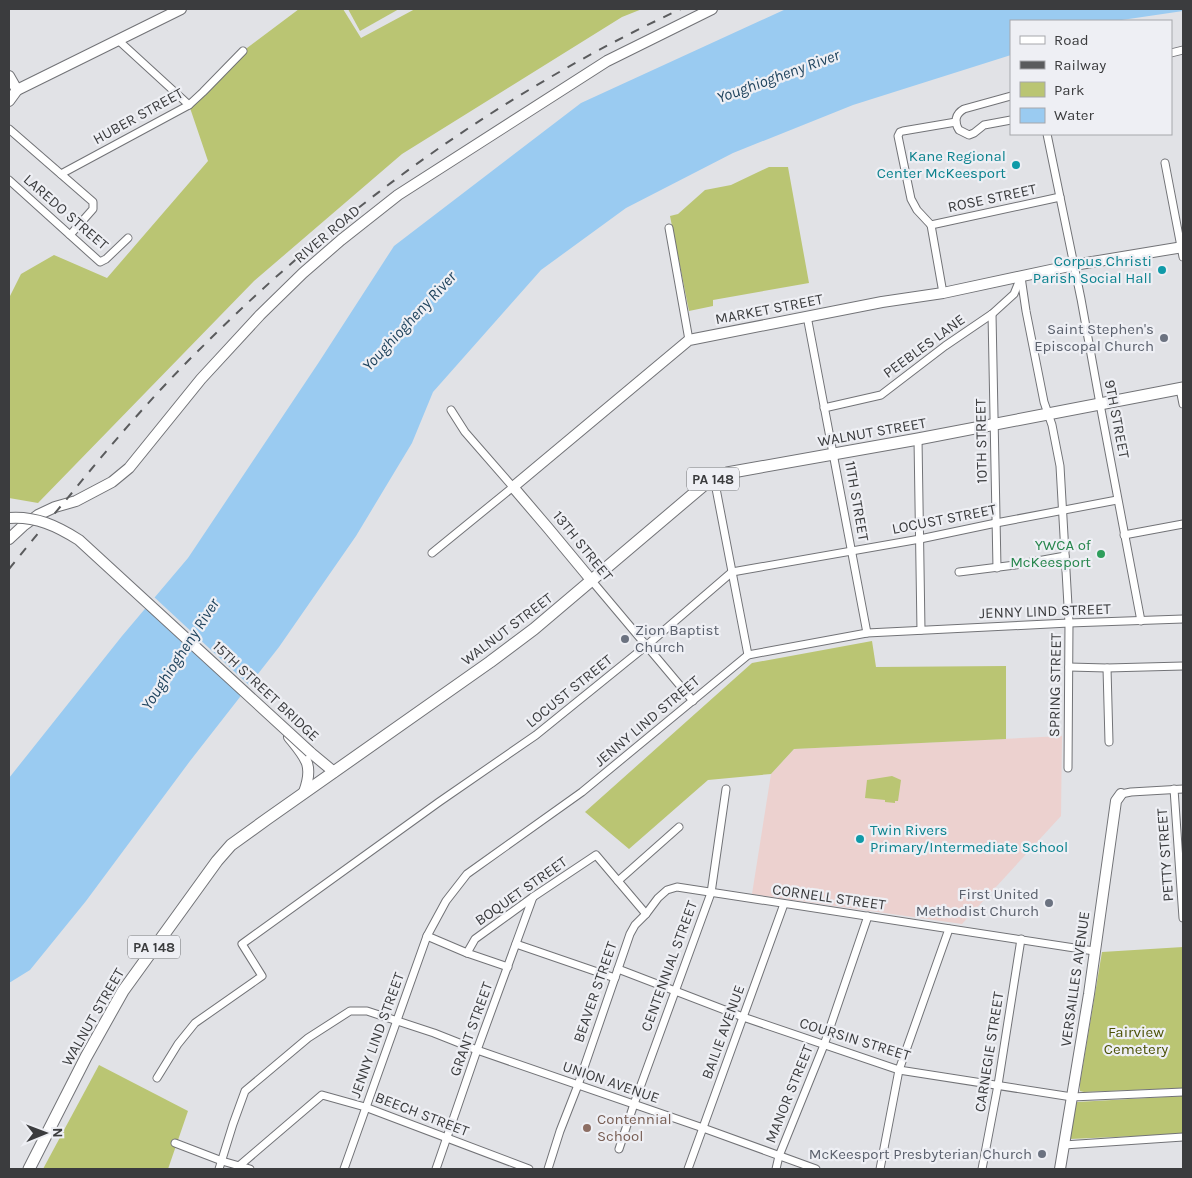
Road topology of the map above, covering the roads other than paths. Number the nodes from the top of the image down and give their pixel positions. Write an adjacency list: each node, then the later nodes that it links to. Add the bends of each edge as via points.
1 (181, 9): 3 (street)
2 (712, 9): 47 (street, RIVER ROAD, via 607,62 398,195 303,273 260,315 201,379 129,468 112,482 76,501 38,515)
3 (118, 40): 6 (street); 9 (street)
4 (243, 51): 9 (street, HUBER STREET)
5 (9, 76): 6 (street)
6 (17, 90): 8 (street)
7 (1010, 96): 11 (street, via 964,109 956,116)
8 (9, 101)
9 (189, 105): 15 (street, HUBER STREET)
10 (1010, 120): 11 (street, via 984,125 969,135 959,130)
11 (956, 122): 18 (street, via 903,131 898,136 912,199)
12 (9, 129): 15 (street)
13 (1047, 135): 17 (street, 9TH STREET)
14 (1165, 163): 22 (street)
15 (61, 174): 20 (street, via 94,206)
16 (9, 180): 20 (street, LAREDO STREET)
17 (1060, 197): 18 (street, ROSE STREET); 23 (street, 9TH STREET)
18 (931, 225): 25 (street)
19 (669, 228): 28 (street)
20 (70, 235): 21 (street, LAREDO STREET, via 100,262)
21 (128, 238)
22 (1183, 250): 23 (street, MARKET STREET)
23 (1074, 265): 24 (street, MARKET STREET); 30 (street, 9TH STREET)
24 (1021, 277): 25 (street, MARKET STREET); 26 (street, PEEBLES LANE, via 1014,294); 34 (street, SPRING STREET)
25 (943, 293): 27 (street, MARKET STREET)
26 (992, 314): 32 (street, PEEBLES LANE, via 881,395); 35 (street, 10TH STREET)
27 (807, 316): 28 (street, MARKET STREET); 32 (street, 11TH STREET)
28 (689, 340): 39 (street, MARKET STREET)
29 (1182, 388): 30 (main road, WALNUT STREET / PA 148); 31 (street)
30 (1100, 404): 34 (main road, WALNUT STREET / PA 148); 40 (street, 9TH STREET)
31 (1183, 404)
32 (824, 408): 37 (street, 11TH STREET)
33 (451, 410): 39 (street, 13TH STREET, via 465,432)
34 (1048, 414): 35 (main road, WALNUT STREET / PA 148); 41 (street, SPRING STREET, via 1060,466)
35 (994, 424): 36 (main road, WALNUT STREET / PA 148); 43 (street, 10TH STREET)
36 (918, 439): 37 (main road, WALNUT STREET / PA 148); 46 (street)
37 (834, 454): 38 (main road, WALNUT STREET / PA 148); 48 (street, 11TH STREET)
38 (714, 478): 52 (street); 54 (main road, WALNUT STREET / PA 148)
39 (513, 487): 49 (street, MARKET STREET); 54 (street, 13TH STREET)
40 (1118, 500): 41 (street, LOCUST STREET); 45 (street, 9TH STREET)
41 (1062, 511): 43 (street, LOCUST STREET); 50 (street, SPRING STREET)
42 (9, 518): 67 (street, 15TH STREET BRIDGE, bridge, via 50,524 79,540 274,719)
43 (996, 523): 46 (street, LOCUST STREET); 51 (street, 10TH STREET)
44 (1183, 524): 45 (street)
45 (1124, 535): 56 (street, 9TH STREET)
46 (920, 538): 48 (street, LOCUST STREET); 58 (street)
47 (9, 539)
48 (852, 550): 52 (street, LOCUST STREET); 59 (street, 11TH STREET)
49 (432, 553)
50 (1065, 556): 51 (street); 57 (street, SPRING STREET)
51 (997, 568): 53 (street)
52 (732, 572): 60 (street, LOCUST STREET); 61 (street)
53 (959, 572)
54 (592, 581): 60 (street, 13TH STREET); 69 (main road, WALNUT STREET / PA 148, via 490,662)
55 (1183, 619): 56 (street, JENNY LIND STREET)
56 (1141, 620): 57 (street, JENNY LIND STREET)
57 (1069, 623): 58 (street, JENNY LIND STREET); 63 (street, SPRING STREET)
58 (921, 630): 59 (street, JENNY LIND STREET)
59 (867, 633): 61 (street, JENNY LIND STREET)
60 (646, 646): 65 (street, 13TH STREET); 98 (street, LOCUST STREET, via 536,735 242,944 262,976 195,1023)
61 (748, 656): 65 (street, JENNY LIND STREET)
62 (1183, 666): 64 (street)
63 (1069, 667): 64 (street); 68 (street, SPRING STREET)
64 (1107, 668): 66 (street)
65 (692, 701): 84 (street, JENNY LIND STREET, via 582,792 467,874 446,901)
66 (1109, 742)
67 (308, 755): 69 (street, 15TH STREET BRIDGE); 73 (street, via 309,778)
68 (1068, 768)
69 (334, 772): 73 (main road, WALNUT STREET / PA 148)
70 (726, 788): 77 (street, CENTENNIAL STREET)
71 (1174, 789): 72 (street); 74 (street); 82 (street, PETTY STREET)
72 (1183, 789)
73 (304, 792): 114 (main road, WALNUT STREET / PA 148, via 231,845 163,933 123,991)
74 (1121, 794): 87 (street, VERSAILLES AVENUE, via 1116,801)
75 (679, 827): 76 (street)
76 (618, 881): 78 (street, BOQUET STREET, via 596,856); 80 (street)
77 (711, 893): 79 (street, CORNELL STREET); 80 (street, CORNELL STREET, via 677,887 667,890); 92 (street, CENTENNIAL STREET)
78 (533, 897): 86 (street, GRANT STREET); 88 (street, BOQUET STREET, via 476,939)
79 (784, 904): 81 (street, CORNELL STREET); 93 (street, BAILIE AVENUE)
80 (646, 914): 90 (street, BEAVER STREET, via 635,925)
81 (868, 916): 83 (street, CORNELL STREET); 95 (street, MANOR STREET)
82 (1183, 918)
83 (949, 929): 85 (street, CORNELL STREET); 97 (street)
84 (427, 936): 88 (street); 94 (street, JENNY LIND STREET)
85 (1021, 940): 87 (street, CORNELL STREET); 100 (street, CARNEGIE STREET)
86 (516, 944): 89 (street, GRANT STREET); 91 (street)
87 (1094, 951): 102 (street, VERSAILLES AVENUE)
88 (467, 953): 89 (street)
89 (508, 967): 96 (street, GRANT STREET)
90 (618, 969): 91 (street, BEAVER STREET); 92 (street, COURSIN STREET)
91 (615, 978): 99 (street, BEAVER STREET)
92 (675, 992): 93 (street, COURSIN STREET); 103 (street, CENTENNIAL STREET)
93 (743, 1016): 95 (street, COURSIN STREET); 105 (street, BAILIE AVENUE)
94 (397, 1021): 96 (street, UNION AVENUE); 104 (street, JENNY LIND STREET); 112 (street, UNION AVENUE, via 367,1011 350,1011 308,1038 245,1091)
95 (824, 1045): 97 (street, COURSIN STREET); 111 (street, MANOR STREET)
96 (477, 1050): 99 (street, UNION AVENUE); 107 (street, GRANT STREET)
97 (899, 1070): 100 (street, COURSIN STREET); 124 (street)
98 (157, 1078)
99 (578, 1085): 103 (street, UNION AVENUE); 120 (street, BEAVER STREET)
100 (998, 1085): 102 (street, COURSIN STREET); 125 (street, CARNEGIE STREET)
101 (1183, 1092): 102 (street, COURSIN STREET)
102 (1072, 1097): 109 (street, VERSAILLES AVENUE)
103 (634, 1104): 105 (street, UNION AVENUE); 110 (street, CENTENNIAL STREET)
104 (365, 1107): 107 (street, BEECH STREET); 113 (street, BEECH STREET, via 322,1095); 117 (street, JENNY LIND STREET)
105 (703, 1128): 111 (street, UNION AVENUE); 121 (street, BAILIE AVENUE)
106 (1183, 1137): 109 (street)
107 (447, 1138): 118 (street, GRANT STREET); 119 (street, BEECH STREET)
108 (176, 1143): 112 (street)
109 (1064, 1145): 126 (street, VERSAILLES AVENUE)
110 (619, 1149)
111 (779, 1156): 122 (street, MANOR STREET); 123 (street, UNION AVENUE)
112 (222, 1161): 113 (street); 115 (street, UNION AVENUE)
113 (239, 1166): 116 (street)
114 (29, 1169)
115 (219, 1169)
116 (250, 1169)
117 (344, 1169)
118 (436, 1169)
119 (529, 1169)
120 (548, 1169)
121 (688, 1169)
122 (776, 1169)
123 (816, 1169)
124 (880, 1169)
125 (982, 1169)
126 (1060, 1169)

